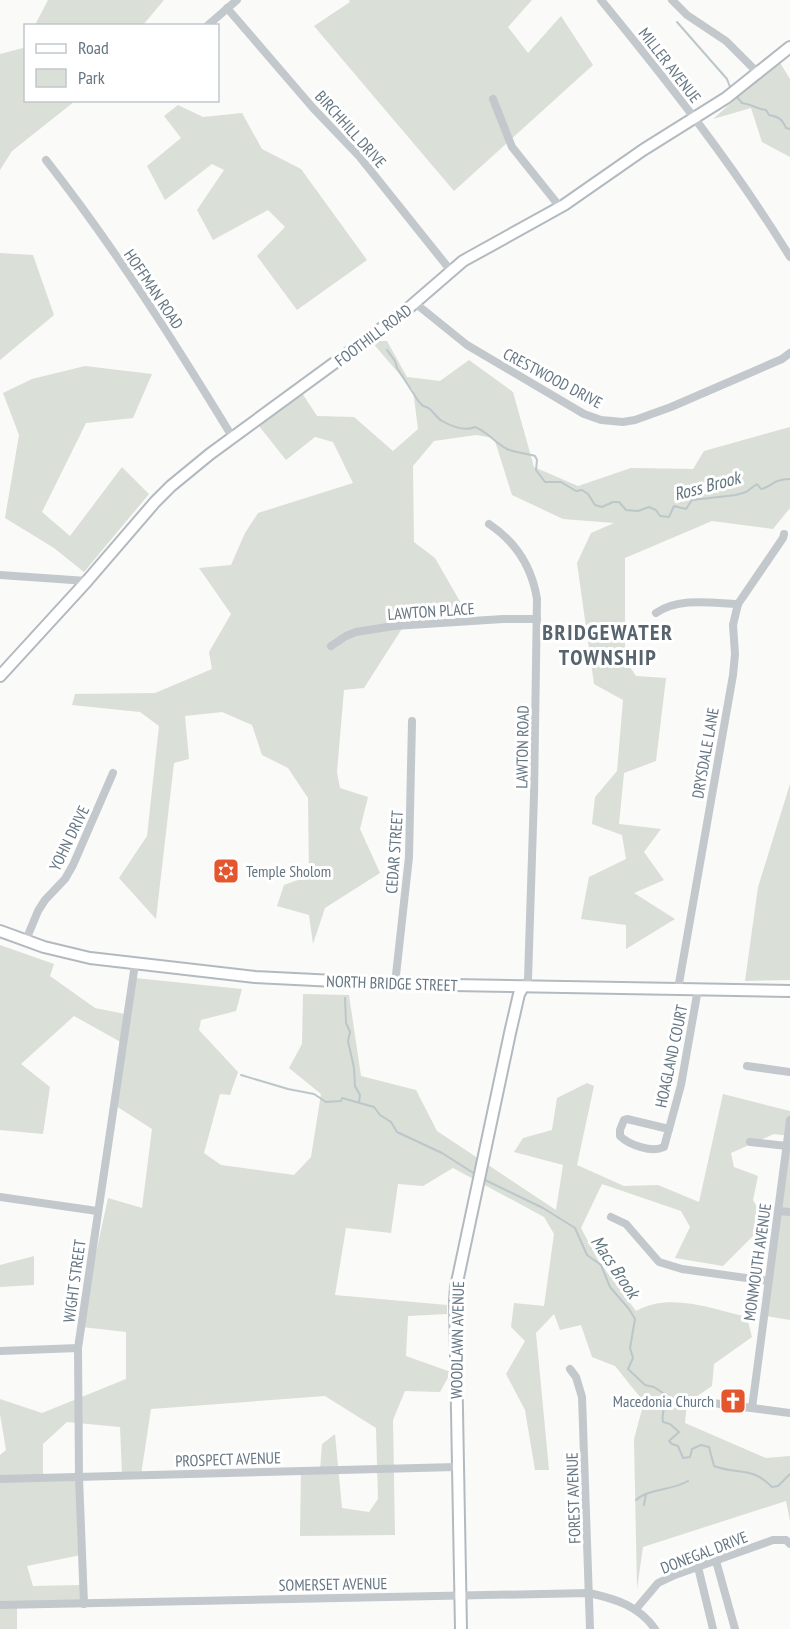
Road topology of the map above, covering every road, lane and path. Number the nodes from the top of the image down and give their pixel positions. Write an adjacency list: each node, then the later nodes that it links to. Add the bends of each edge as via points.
1 (237, 0): 4 (street)
2 (601, 0): 9 (street, MILLER AVENUE)
3 (672, 0): 7 (street, via 726,41)
4 (227, 8): 5 (street); 13 (street, BIRCHHILL DRIVE, via 359,156)
5 (209, 24)
6 (790, 47): 7 (street, FOOTHILL ROAD)
7 (759, 74): 9 (street, FOOTHILL ROAD)
8 (493, 99): 11 (street, via 512,147)
9 (695, 118): 11 (street, FOOTHILL ROAD); 12 (street)
10 (46, 160): 16 (street, HOFFMAN ROAD, via 167,330)
11 (560, 207): 13 (street, FOOTHILL ROAD, via 476,252)
12 (790, 257)
13 (451, 271): 14 (street, FOOTHILL ROAD)
14 (416, 303): 15 (street, CRESTWOOD DRIVE, via 483,355 584,414 602,420 635,420); 16 (street, FOOTHILL ROAD)
15 (790, 353)
16 (233, 438): 20 (street, FOOTHILL ROAD, via 171,486)
17 (489, 524): 23 (street, LAWTON ROAD, via 501,532 526,562 535,587)
18 (784, 534): 21 (street, DRYSDALE LANE)
19 (0, 575): 20 (street)
20 (87, 581): 25 (street, FOOTHILL ROAD)
21 (738, 604): 22 (street, via 676,604); 33 (street, DRYSDALE LANE, via 733,625 733,675)
22 (656, 613)
23 (537, 619): 24 (street, LAWTON PLACE, via 394,626 356,632); 32 (street, LAWTON ROAD, via 528,976)
24 (331, 646)
25 (0, 676)
26 (412, 721): 31 (street, CEDAR STREET, via 409,857)
27 (113, 774): 29 (street, YOHN DRIVE, via 73,865 38,911)
28 (0, 931): 29 (street, NORTH BRIDGE STREET)
29 (26, 940): 30 (street, NORTH BRIDGE STREET, via 66,953)
30 (135, 964): 31 (street, NORTH BRIDGE STREET); 43 (street, WIGHT STREET)
31 (395, 984): 32 (street, NORTH BRIDGE STREET)
32 (523, 987): 33 (street, NORTH BRIDGE STREET); 54 (street, WOODLAWN AVENUE, via 456,1287)
33 (678, 989): 34 (street, NORTH BRIDGE STREET)
34 (698, 989): 35 (street, NORTH BRIDGE STREET); 39 (street, HOAGLAND COURT)
35 (790, 991)
36 (747, 1066): 37 (street)
37 (790, 1072)
38 (790, 1120): 41 (street, MONMOUTH AVENUE)
39 (669, 1129): 39 (street, HOAGLAND COURT, via 627,1119 621,1124 620,1136 629,1143 660,1149)
40 (750, 1142): 41 (street)
41 (787, 1146): 44 (street, MONMOUTH AVENUE)
42 (0, 1197): 43 (street)
43 (97, 1211): 48 (street, WIGHT STREET)
44 (778, 1211): 45 (street); 47 (street, MONMOUTH AVENUE)
45 (790, 1212)
46 (611, 1217): 47 (street, via 626,1224 658,1262)
47 (768, 1281): 52 (street, MONMOUTH AVENUE)
48 (78, 1348): 49 (street); 55 (street, WIGHT STREET)
49 (0, 1350)
50 (570, 1369): 60 (street, FOREST AVENUE, via 582,1397)
51 (689, 1400): 52 (street)
52 (752, 1408): 53 (street)
53 (790, 1413)
54 (456, 1467): 55 (street, PROSPECT AVENUE); 61 (street, WOODLAWN AVENUE)
55 (79, 1477): 56 (street, PROSPECT AVENUE); 62 (street, WIGHT STREET)
56 (0, 1479)
57 (790, 1544): 58 (street, DONEGAL DRIVE, via 773,1540)
58 (716, 1561): 59 (street, DONEGAL DRIVE); 69 (street)
59 (698, 1567): 64 (street, DONEGAL DRIVE, via 658,1583); 68 (street)
60 (590, 1593): 61 (street, SOMERSET AVENUE); 64 (street, SOMERSET AVENUE); 66 (street, FOREST AVENUE)
61 (460, 1595): 62 (street, SOMERSET AVENUE); 65 (street, WOODLAWN AVENUE)
62 (84, 1604): 63 (street, SOMERSET AVENUE)
63 (0, 1605)
64 (636, 1609): 67 (street, SOMERSET AVENUE)
65 (461, 1629)
66 (590, 1629)
67 (655, 1629)
68 (714, 1629)
69 (735, 1629)

